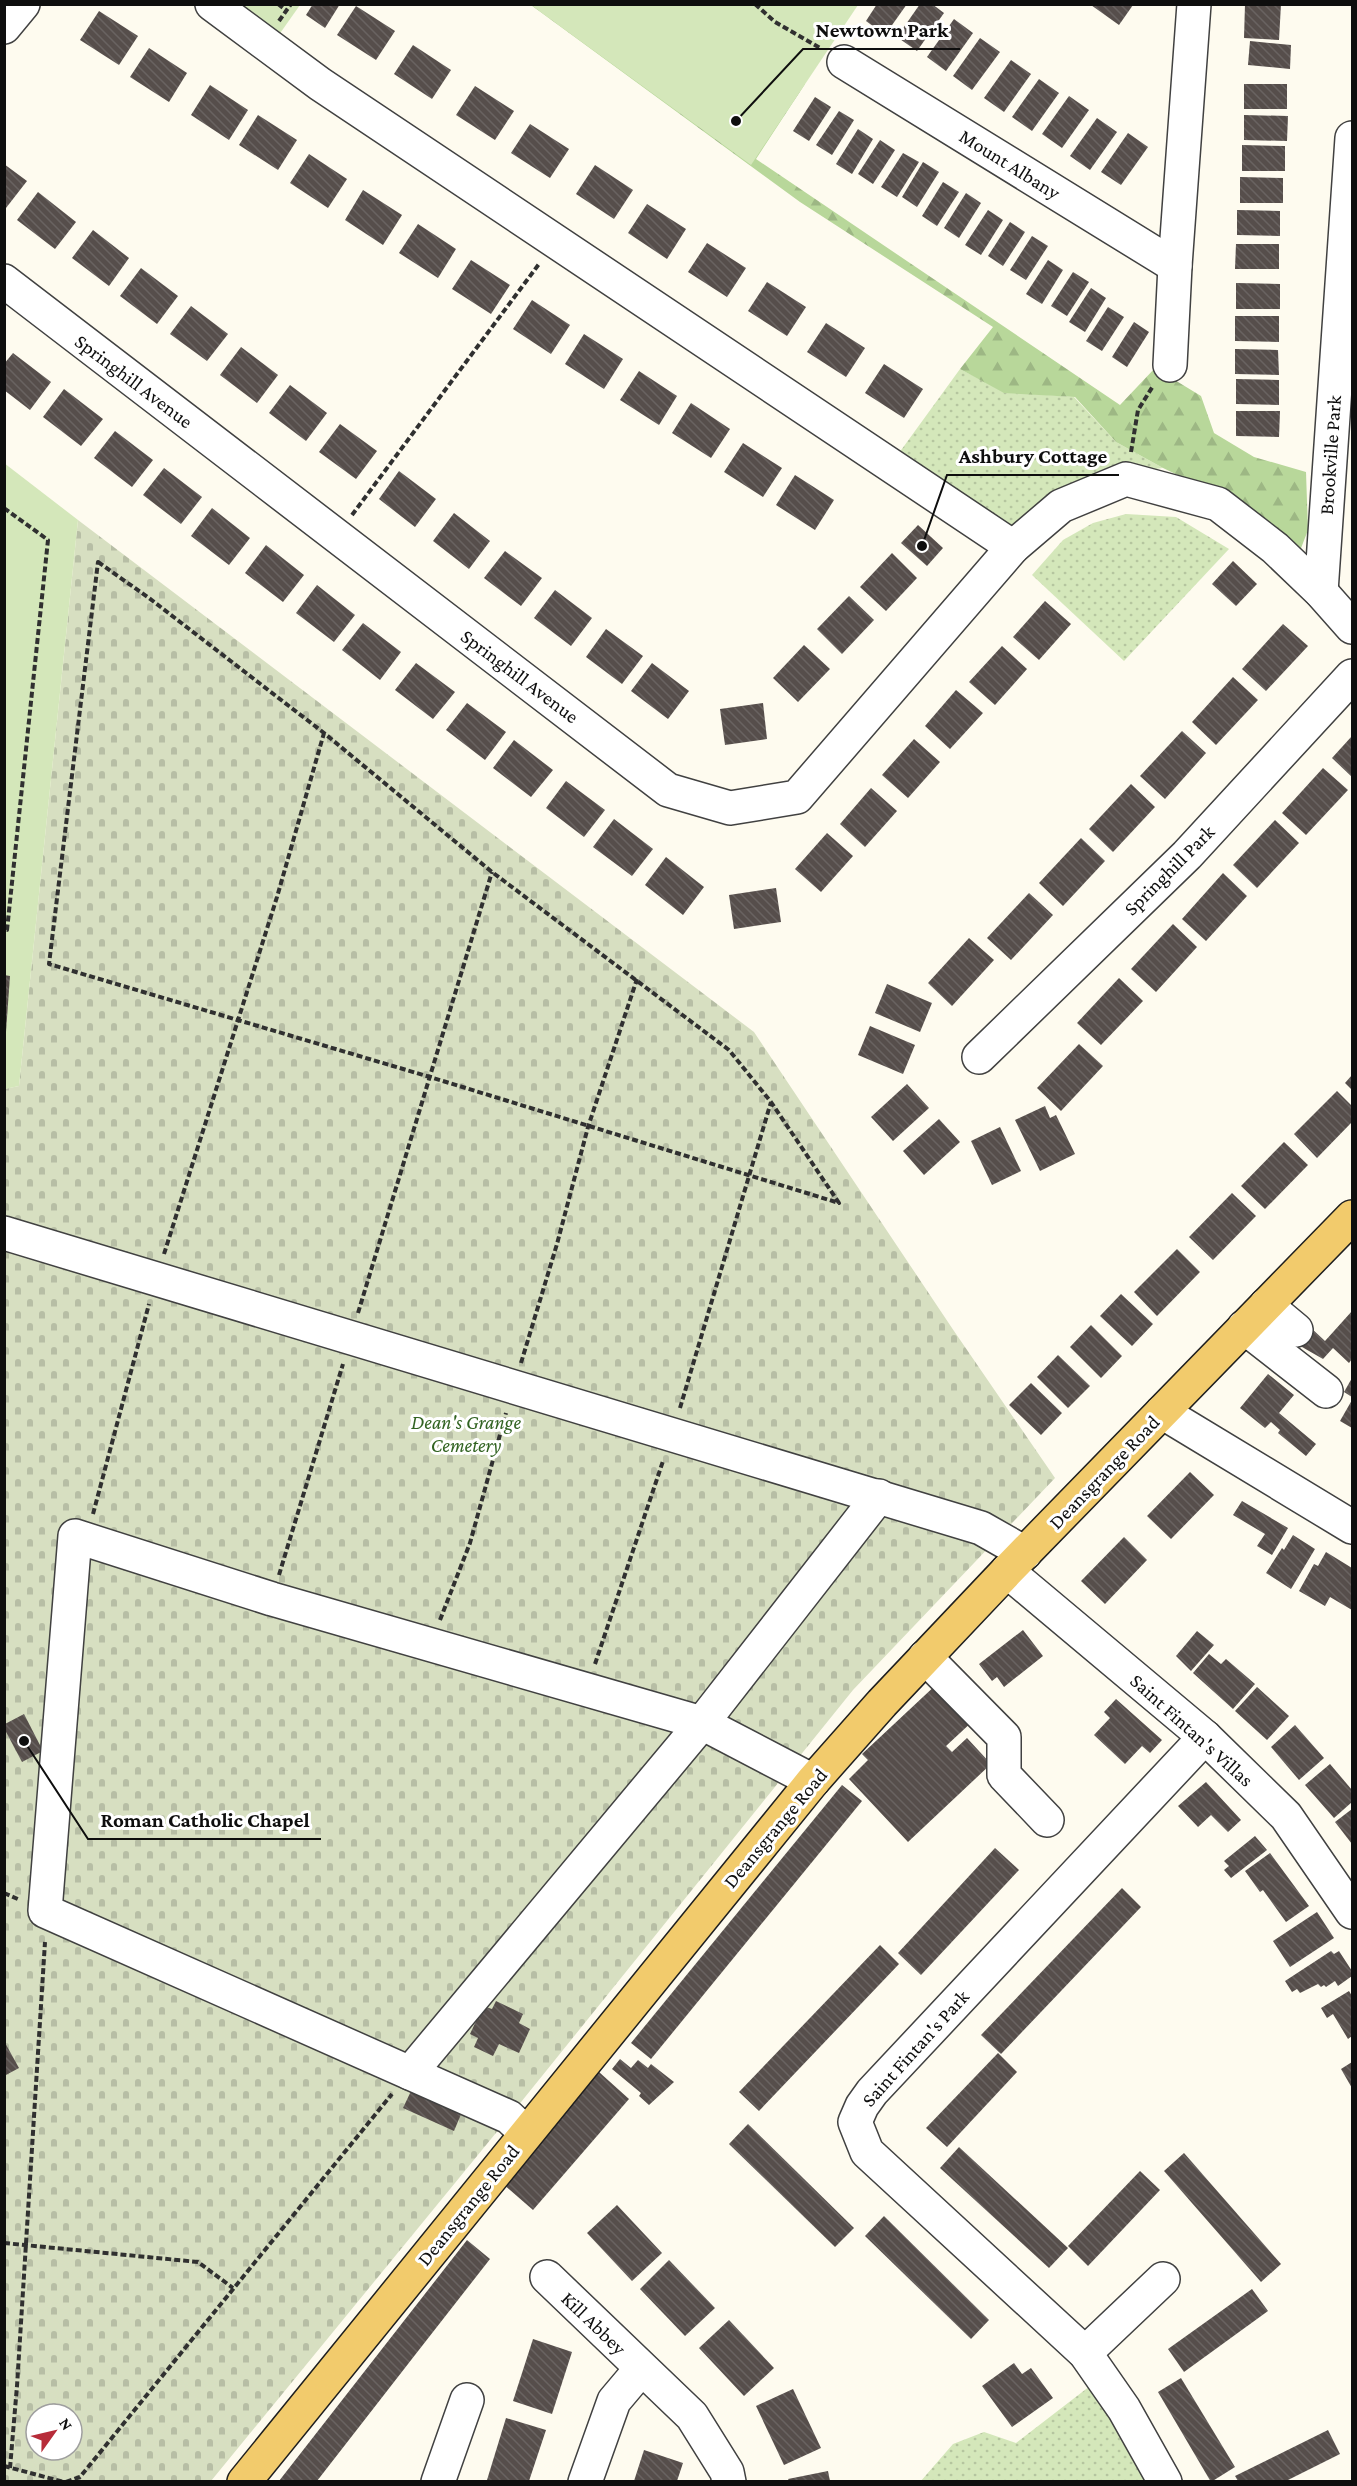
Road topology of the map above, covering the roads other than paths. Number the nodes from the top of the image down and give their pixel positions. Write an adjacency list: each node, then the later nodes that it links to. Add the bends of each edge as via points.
1 (23, 4): 4 (street)
2 (213, 4): 10 (street, via 320,84)
3 (1194, 4): 7 (street)
4 (4, 27)
5 (836, 57): 7 (street, Mount Albany)
6 (1353, 138): 11 (street, Brookville Park)
7 (1175, 266): 9 (street)
8 (4, 281): 10 (street, Springhill Avenue, via 668,790 730,808 797,797)
9 (1170, 365)
10 (1013, 547): 11 (street, Springhill Avenue, via 1061,506 1126,479 1218,504 1275,548)
11 (1321, 592): 12 (street)
12 (1353, 627)
13 (1353, 676): 14 (street, Springhill Park, via 1187,855)
14 (979, 1057)
15 (1353, 1217): 17 (main road, Deansgrange Road)
16 (4, 1233): 21 (street, Saint Fintan's Villas)
17 (1255, 1316): 18 (street); 19 (street); 20 (main road, Deansgrange Road)
18 (1296, 1330)
19 (1326, 1391)
20 (1162, 1412): 22 (street); 23 (main road, Deansgrange Road)
21 (879, 1497): 23 (street, Saint Fintan's Villas, via 981,1528); 25 (street)
22 (1353, 1527)
23 (1016, 1562): 24 (main road, Deansgrange Road); 26 (street, Saint Fintan's Villas)
24 (925, 1657): 27 (main road, Deansgrange Road); 28 (street, via 1004,1737 1004,1775)
25 (702, 1724): 27 (street); 30 (street); 30 (street, via 272,1599 75,1536 45,1911)
26 (1205, 1737): 29 (street, Saint Fintan's Villas, via 1286,1816); 34 (street, Saint Fintan's Park, via 872,2092 855,2122 867,2152)
27 (813, 1781): 31 (main road, Deansgrange Road)
28 (1047, 1820)
29 (1353, 1912)
30 (410, 2073): 31 (street, via 509,2117)
31 (526, 2133): 37 (main road, Deansgrange Road)
32 (547, 2277): 35 (street, Kill Abbey)
33 (1163, 2279): 34 (street)
34 (1085, 2353): 41 (street, Saint Fintan's Park, via 1124,2409)
35 (641, 2369): 39 (street, Kill Abbey, via 614,2401); 40 (street, Kill Abbey, via 692,2416)
36 (467, 2400): 38 (street)
37 (244, 2481)
38 (438, 2481)
39 (585, 2481)
40 (729, 2481)
41 (1166, 2481)

